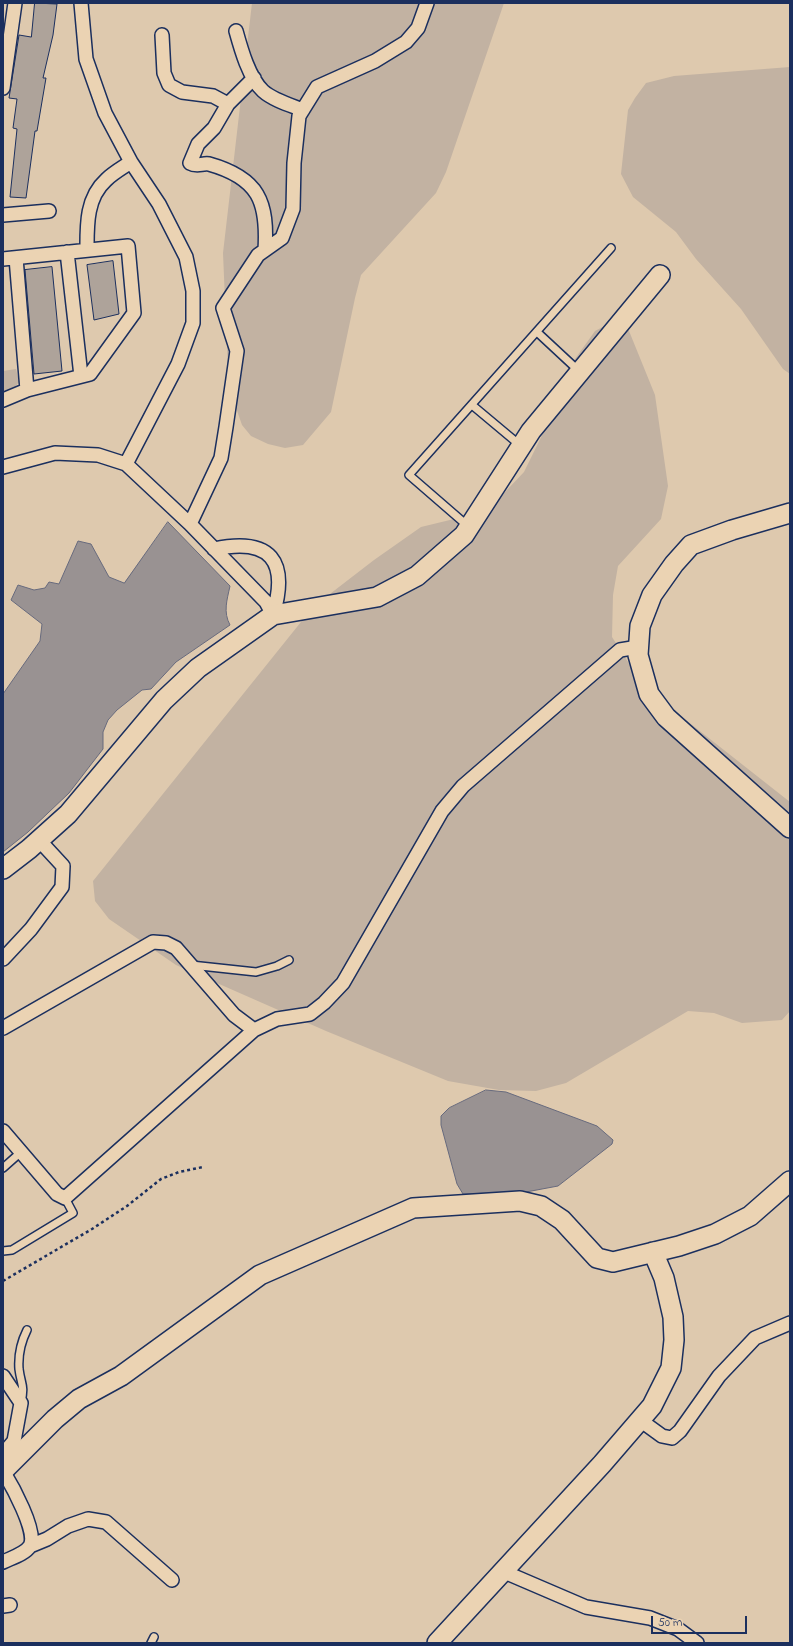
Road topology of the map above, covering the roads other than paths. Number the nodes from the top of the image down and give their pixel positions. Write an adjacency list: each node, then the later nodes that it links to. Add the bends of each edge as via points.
1 (15, 3): 6 (street)
2 (81, 3): 11 (street, via 86,59 105,112)
3 (428, 3): 10 (street, via 418,28 406,42 375,61 318,87)
4 (236, 31): 7 (street, via 242,54)
5 (162, 35): 9 (street, via 164,73 169,85 182,92 213,96)
6 (5, 55): 8 (street)
7 (254, 78): 9 (street); 10 (street, via 263,91)
8 (3, 88)
9 (228, 104): 16 (street, via 214,128 198,144 190,163 195,166 207,164 223,170 244,179 254,190 263,205 267,224)
10 (303, 110): 16 (street, via 299,116 294,163 293,209 282,238)
11 (131, 162): 15 (street, via 105,181 94,196 88,216); 27 (street, via 159,204 186,257 193,291 193,323 178,364)
12 (49, 211): 13 (street)
13 (3, 214)
14 (611, 248): 20 (lane)
15 (87, 250): 17 (street); 22 (street, via 128,246 134,313 90,374)
16 (265, 250): 30 (street, via 258,255 222,308 237,351 226,427 221,458)
17 (68, 252): 18 (street); 22 (street)
18 (9, 258): 23 (street)
19 (660, 275): 21 (street)
20 (537, 332): 21 (lane); 25 (lane)
21 (580, 372): 26 (street)
22 (81, 376): 23 (street)
23 (27, 390): 24 (street)
24 (3, 400)
25 (472, 405): 26 (lane); 31 (lane, via 409,475)
26 (521, 446): 31 (street)
27 (126, 464): 28 (street, via 98,455 55,454); 30 (street)
28 (3, 467)
29 (790, 513): 34 (street, via 692,545 674,564 652,595 640,626)
30 (190, 524): 32 (street)
31 (469, 527): 33 (street, via 464,535 417,576 377,597)
32 (214, 549): 33 (street, via 266,602); 33 (street, via 229,546 256,547 275,561 280,574 279,597)
33 (273, 615): 36 (street, via 198,668 164,700 68,814)
34 (638, 647): 35 (street, via 649,694 666,717); 42 (street, via 620,650 463,786 442,811 343,983 324,1003 310,1014 277,1019)
35 (790, 828)
36 (39, 840): 37 (street); 38 (street, via 63,866 62,887 31,930)
37 (3, 869)
38 (3, 959)
39 (289, 960): 40 (lane, via 256,972)
40 (191, 965): 41 (street, via 176,948 166,943 153,942); 42 (street, via 234,1015)
41 (3, 1028)
42 (254, 1030): 47 (street)
43 (3, 1131): 44 (street)
44 (21, 1152): 45 (lane); 47 (street, via 57,1194)
45 (3, 1168)
46 (790, 1181): 49 (street, via 750,1216 715,1234)
47 (65, 1198): 48 (lane, via 73,1213 12,1250)
48 (3, 1251)
49 (653, 1252): 54 (street, via 666,1286 673,1317 674,1340 671,1368 652,1406); 56 (street, via 613,1262 597,1258 562,1220 541,1206 520,1201 413,1208 260,1275 121,1376 80,1399 54,1419)
50 (790, 1323): 54 (street, via 755,1338 719,1376 680,1431 672,1438 662,1436)
51 (27, 1330): 53 (lane, via 21,1342 20,1353 19,1369 24,1390)
52 (3, 1376): 53 (street)
53 (21, 1402): 55 (street, via 14,1441)
54 (640, 1420): 59 (street)
55 (3, 1454)
56 (3, 1471): 57 (street, via 14,1489 28,1524 32,1538)
57 (30, 1546): 58 (street, via 21,1554); 60 (street, via 68,1526 88,1519 106,1522)
58 (3, 1562)
59 (502, 1571): 61 (street); 62 (street, via 586,1608 650,1618 678,1629)
60 (172, 1580)
61 (437, 1643)
62 (697, 1643)

